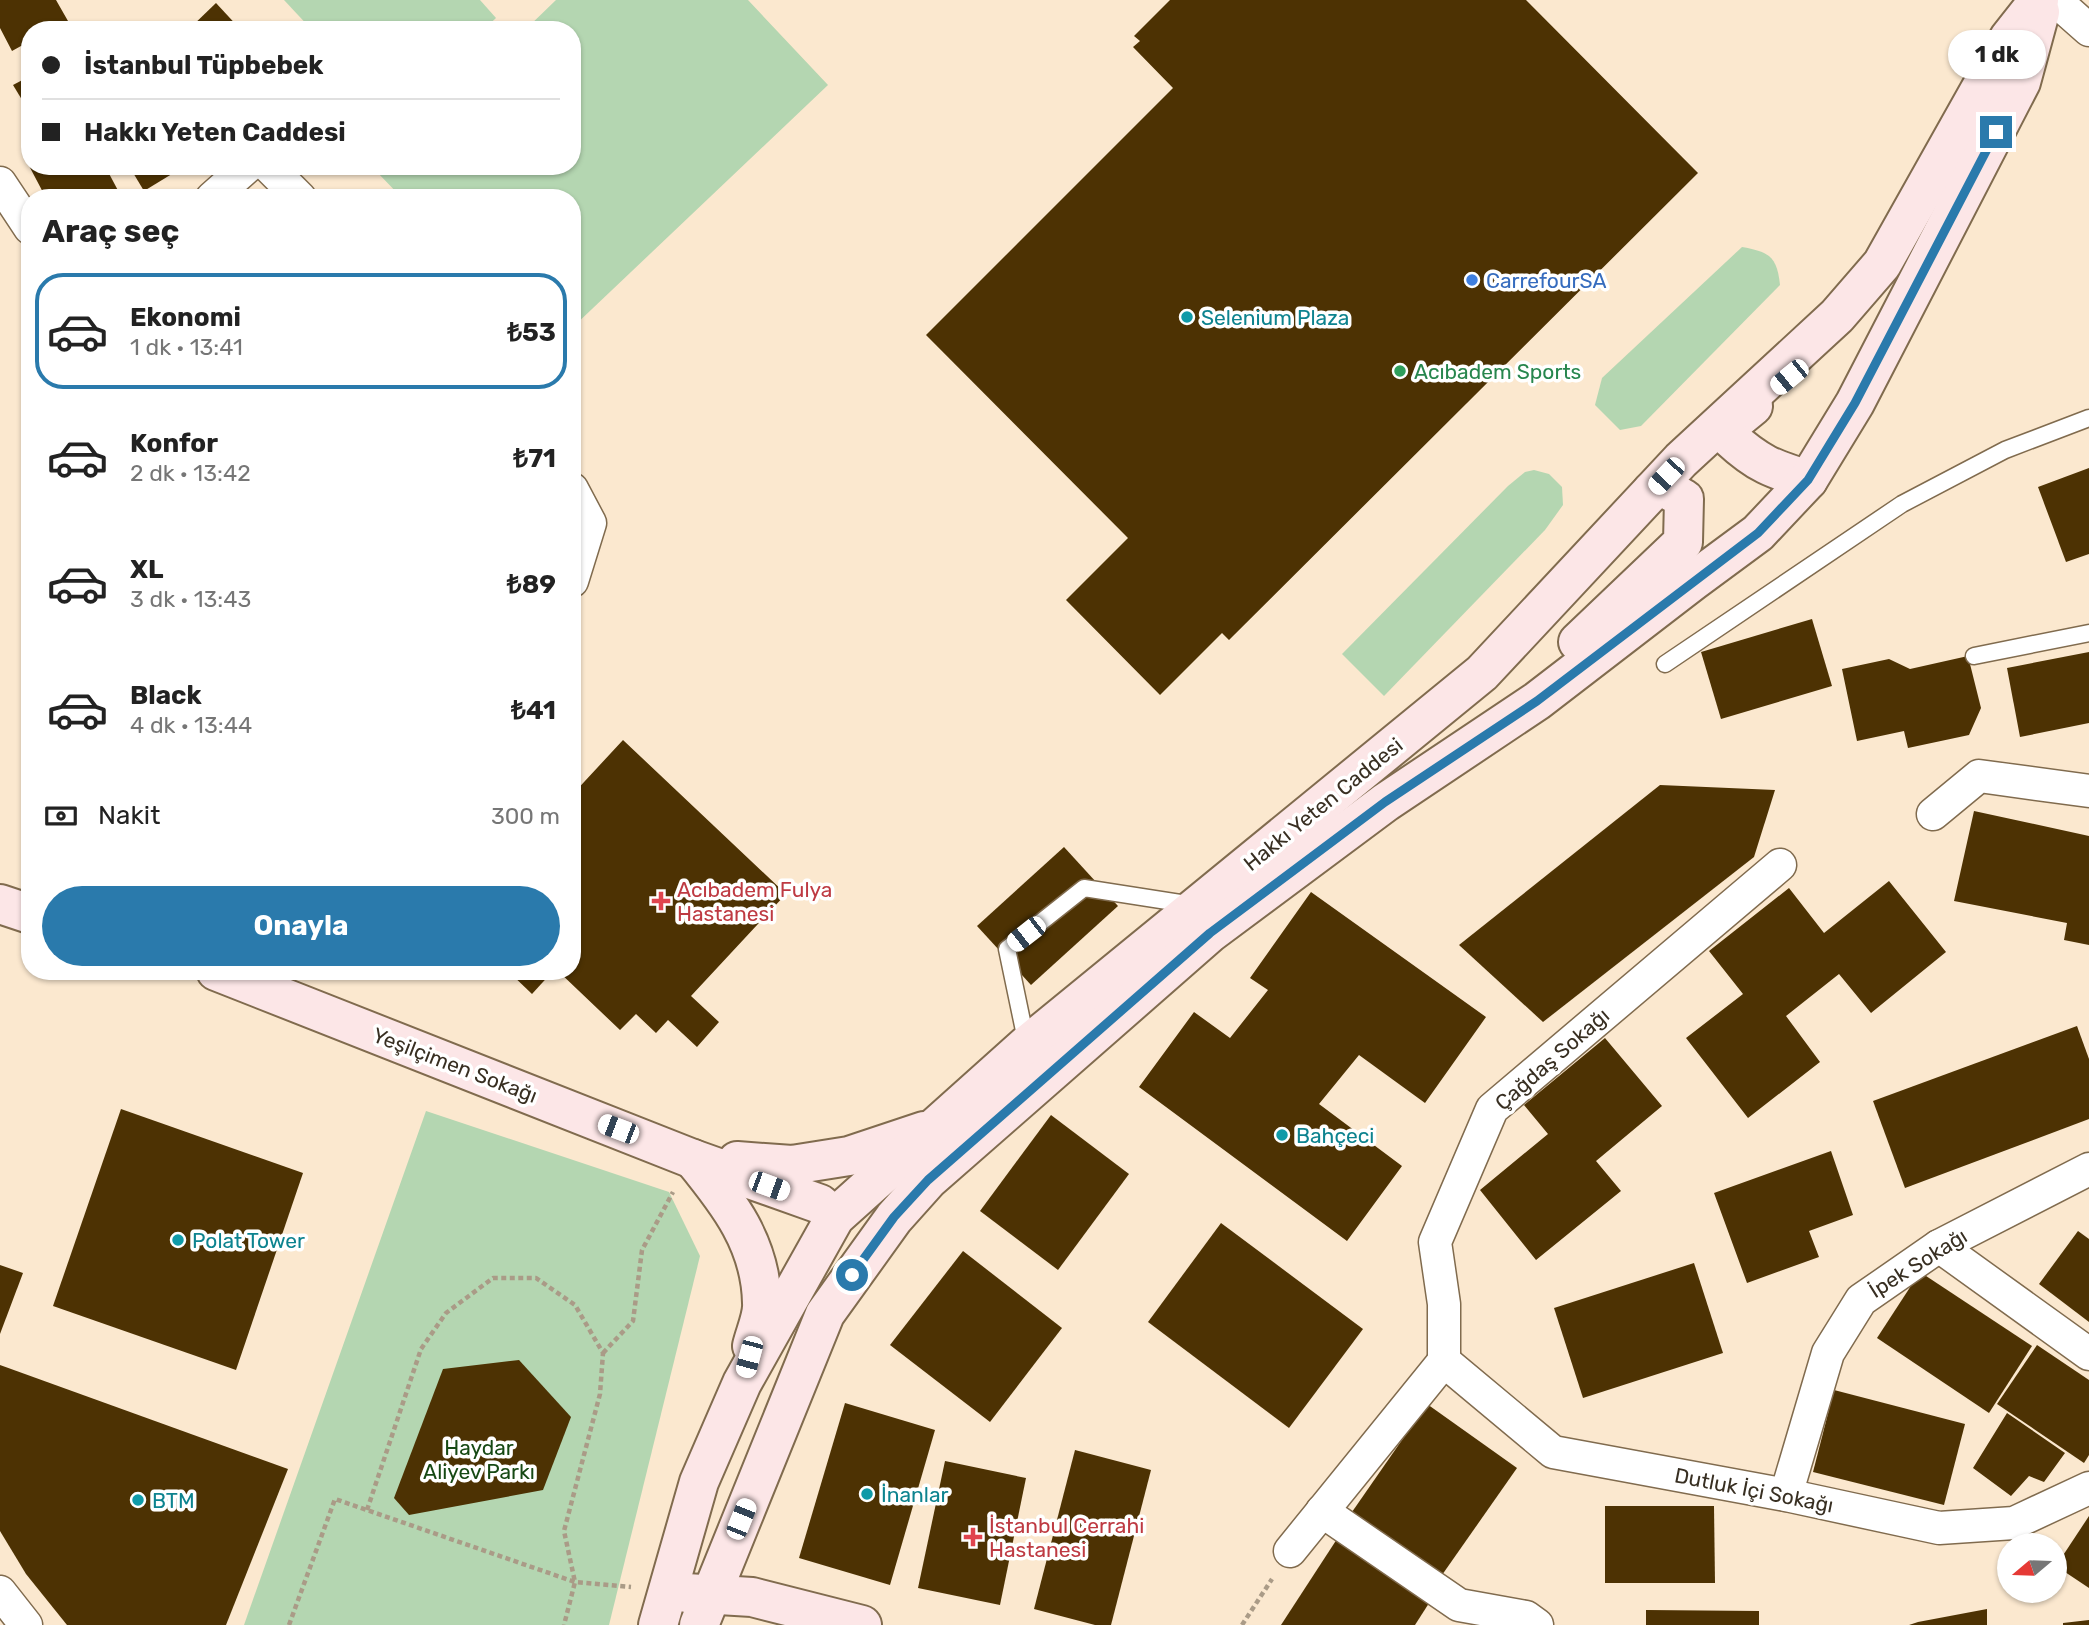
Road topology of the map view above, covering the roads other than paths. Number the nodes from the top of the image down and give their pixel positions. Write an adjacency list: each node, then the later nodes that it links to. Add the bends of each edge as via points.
1 (2041, 0): 10 (main road, Hakkı Yeten Caddesi, via 2009,38 1882,264); 12 (main road, Hakkı Yeten Caddesi, via 2021,82 1855,403)
2 (2055, 0): 3 (street)
3 (2089, 30)
4 (238, 175): 7 (street)
5 (277, 175): 8 (street)
6 (0, 183): 9 (street)
7 (222, 189)
8 (291, 189)
9 (21, 214)
10 (1837, 316): 12 (main road, via 1808,361 1731,424 1730,438 1747,454 1768,468); 13 (main road, Hakkı Yeten Caddesi)
11 (2089, 418): 18 (lane, via 2005,450 1902,504)
12 (1808, 480): 19 (main road, Hakkı Yeten Caddesi, via 1758,533)
13 (1652, 491): 19 (main road, via 1665,488 1684,499 1683,542 1575,645); 24 (main road, Hakkı Yeten Caddesi, via 1482,673)
14 (581, 506): 15 (street, via 590,523)
15 (581, 552)
16 (2089, 633): 17 (lane)
17 (1973, 656)
18 (1665, 664)
19 (1537, 701): 32 (main road, Hakkı Yeten Caddesi, via 1385,802 1210,933 928,1180)
20 (2089, 791): 21 (street, via 1979,776)
21 (1933, 814)
22 (1780, 865): 35 (street, Çağdaş Sokağı, via 1493,1109 1436,1241 1444,1304)
23 (0, 905): 25 (main road)
24 (1199, 906): 27 (main road, Hakkı Yeten Caddesi); 27 (lane, via 1084,888 1007,949)
25 (21, 911)
26 (239, 980): 29 (main road, Yeşilçimen Sokağı)
27 (1027, 1045): 28 (main road, Hakkı Yeten Caddesi)
28 (939, 1126): 29 (main road, Yeşilçimen Sokağı, via 849,1156 792,1165); 31 (main road, Hakkı Yeten Caddesi)
29 (693, 1158): 31 (main road, Yeşilçimen Sokağı, via 820,1204); 36 (main road, Yeşilçimen Sokağı, via 729,1203 754,1250 763,1305)
30 (2089, 1169): 33 (street, İpek Sokağı)
31 (835, 1217): 32 (main road); 36 (main road, Hakkı Yeten Caddesi)
32 (894, 1217): 43 (main road, Hakkı Yeten Caddesi, via 825,1314)
33 (1939, 1246): 34 (street); 38 (street, İpek Sokağı, via 1861,1300 1828,1353)
34 (2089, 1354)
35 (1444, 1361): 38 (street, Dutluk İçi Sokağı, via 1553,1452); 39 (street)
36 (742, 1383): 42 (main road, Hakkı Yeten Caddesi, via 699,1482)
37 (2089, 1488): 38 (street, Dutluk İçi Sokağı, via 2014,1523 1939,1528)
38 (1786, 1495)
39 (1322, 1511): 40 (street); 46 (street, via 1459,1605 1526,1618)
40 (1290, 1551)
41 (0, 1592): 44 (street)
42 (662, 1608): 43 (main road)
43 (705, 1611): 45 (main road, via 752,1597)
44 (26, 1625)
45 (862, 1625)
46 (1537, 1625)

